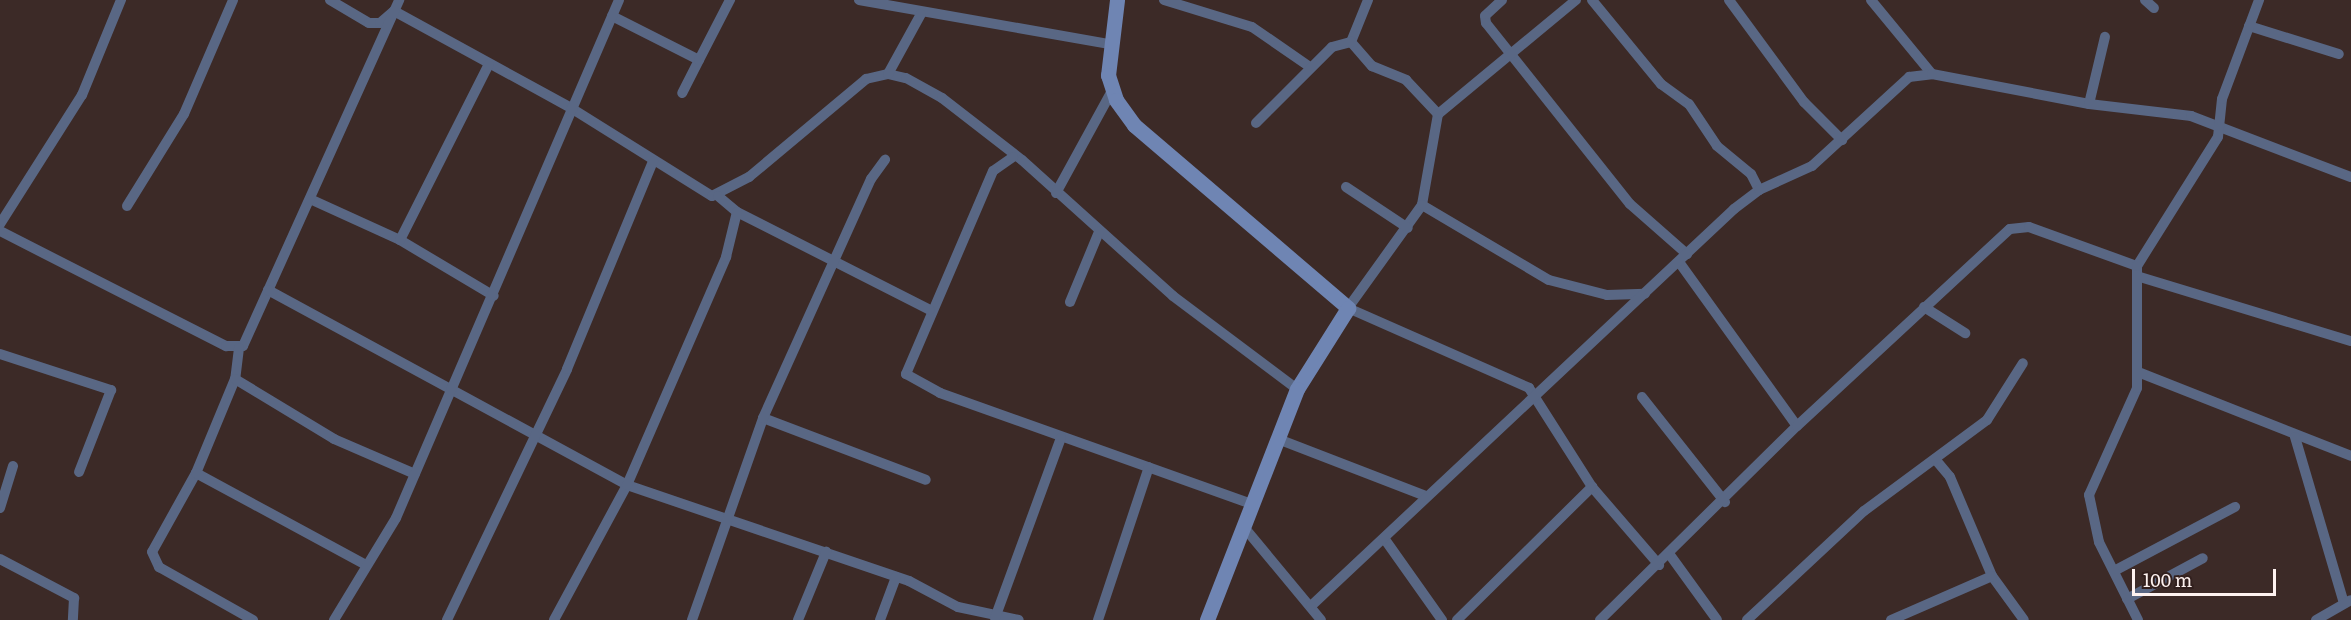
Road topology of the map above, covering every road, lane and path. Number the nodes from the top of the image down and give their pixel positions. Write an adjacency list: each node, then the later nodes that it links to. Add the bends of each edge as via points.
1 (121, 0): 54 (street, via 82,95)
2 (233, 0): 52 (street, via 184,114)
3 (330, 0): 20 (street, via 369,23)
4 (399, 0): 20 (street)
5 (619, 0): 22 (street)
6 (730, 0): 29 (street)
7 (859, 0): 18 (street)
8 (1117, 0): 26 (street)
9 (1164, 0): 31 (street, via 1252,27)
10 (1368, 0): 25 (street)
11 (1502, 0): 28 (street, via 1485,20)
12 (1576, 0): 28 (street)
13 (1592, 0): 47 (street, via 1661,84 1689,104 1717,146)
14 (1729, 0): 41 (street, via 1804,102)
15 (1871, 0): 33 (street)
16 (2145, 0): 19 (street)
17 (2259, 0): 23 (street)
18 (899, 5): 21 (street)
19 (2154, 8)
20 (394, 11): 30 (street); 50 (street)
21 (921, 14): 26 (street); 32 (street)
22 (612, 16): 29 (street); 37 (street)
23 (2249, 26): 27 (street); 40 (street, via 2222,99)
24 (2105, 37): 36 (street)
25 (1351, 42): 31 (street, via 1332,47); 38 (street, via 1372,66 1406,80)
26 (1108, 44): 34 (street)
27 (2339, 54)
28 (1515, 56): 38 (street); 59 (street, via 1630,204)
29 (699, 60): 35 (street)
30 (489, 64): 37 (street); 58 (street)
31 (1310, 67): 39 (street, via 1284,100)
32 (888, 74): 42 (street, via 942,98); 49 (street, via 866,79 749,177)
33 (1932, 74): 36 (street); 41 (street, via 1910,78)
34 (1113, 89): 48 (street); 68 (street, via 1134,125)
35 (682, 93)
36 (2089, 104): 40 (street)
37 (571, 108): 44 (street); 65 (street)
38 (1438, 114): 51 (street)
39 (1257, 123)
40 (2219, 124): 45 (street); 62 (street, via 2193,182)
41 (1842, 140): 47 (street, via 1804,171)
42 (1013, 156): 48 (street); 69 (street, via 993,171)
43 (885, 160): 60 (street)
44 (653, 161): 49 (street, via 692,187); 83 (street, via 567,369)
45 (2351, 177)
46 (1346, 187): 55 (street)
47 (1760, 189): 59 (street)
48 (1056, 193): 57 (street)
49 (718, 196): 53 (street)
50 (310, 199): 58 (street); 63 (street)
51 (1422, 205): 55 (street); 64 (street, via 1549,280 1607,295)
52 (127, 206)
53 (737, 212): 60 (street); 95 (street, via 726,257)
54 (0, 224)
55 (1408, 228): 68 (street)
56 (0, 231): 72 (street, via 168,318)
57 (1099, 232): 66 (street); 78 (street, via 1173,296)
58 (399, 240): 65 (street)
59 (1687, 254): 61 (street)
60 (833, 259): 69 (street); 81 (street)
61 (1679, 262): 64 (street); 82 (street)
62 (2139, 271): 67 (street, via 2020,226 1994,240); 71 (street); 75 (street)
63 (268, 290): 72 (street); 77 (street)
64 (1645, 294): 79 (street)
65 (494, 296): 77 (street)
66 (1070, 302)
67 (1924, 307): 70 (street); 82 (street)
68 (1348, 308): 78 (street); 79 (street)
69 (930, 310): 85 (street, via 906,365 912,381)
70 (1965, 333)
71 (2351, 341)
72 (239, 348): 76 (street)
73 (0, 354): 91 (street, via 111,390)
74 (2022, 363): 88 (street, via 1987,420)
75 (2138, 372): 84 (street); 111 (street, via 2131,406 2089,495 2094,526)
76 (235, 379): 92 (street); 93 (street, via 348,447)
77 (453, 386): 83 (street); 93 (street)
78 (1297, 389): 86 (street)
79 (1536, 396): 96 (street); 97 (street)
80 (1642, 397): 98 (street)
81 (763, 418): 94 (street); 102 (street)
82 (1797, 426): 98 (street)
83 (535, 431): 95 (street); 121 (street)
84 (2295, 437): 87 (street); 115 (street)
85 (1061, 438): 90 (street); 117 (street)
86 (1278, 439): 97 (street); 99 (street)
87 (2351, 456)
88 (1935, 459): 112 (street, via 1950,477); 134 (street, via 1864,511)
89 (13, 466): 101 (street)
90 (1149, 467): 99 (street); 127 (street)
91 (79, 472)
92 (196, 473): 109 (street); 120 (street, via 155,543 154,560)
93 (415, 474): 109 (street, via 380,552)
94 (926, 480)
95 (627, 485): 102 (street); 122 (street)
96 (1592, 487): 110 (street); 131 (street)
97 (1426, 496): 104 (street)
98 (1725, 502): 106 (street)
99 (1254, 505): 103 (street)
100 (2235, 507): 111 (street)
101 (0, 508)
102 (725, 517): 105 (street); 123 (street)
103 (1243, 526): 116 (street); 128 (street)
104 (1386, 541): 116 (street); 130 (street)
105 (826, 552): 113 (street); 124 (street)
106 (1670, 555): 110 (street); 133 (street)
107 (2203, 558): 114 (street)
108 (0, 559): 119 (street, via 74,598)
109 (366, 565): 118 (street)
110 (1659, 565): 132 (street)
111 (2114, 571): 114 (street)
112 (1992, 576): 135 (street); 136 (street)
113 (896, 577): 117 (street, via 958,607); 125 (street)
114 (2127, 599): 137 (street)
115 (2347, 602): 138 (street)
116 (1311, 606): 129 (street)
117 (995, 616): 126 (street)
118 (336, 619)
119 (73, 620)
120 (253, 620)
121 (447, 620)
122 (554, 620)
123 (692, 620)
124 (798, 620)
125 (880, 620)
126 (1019, 620)
127 (1098, 620)
128 (1208, 620)
129 (1321, 620)
130 (1442, 620)
131 (1457, 620)
132 (1600, 620)
133 (1717, 620)
134 (1747, 620)
135 (1891, 620)
136 (2025, 620)
137 (2138, 620)
138 (2316, 620)

